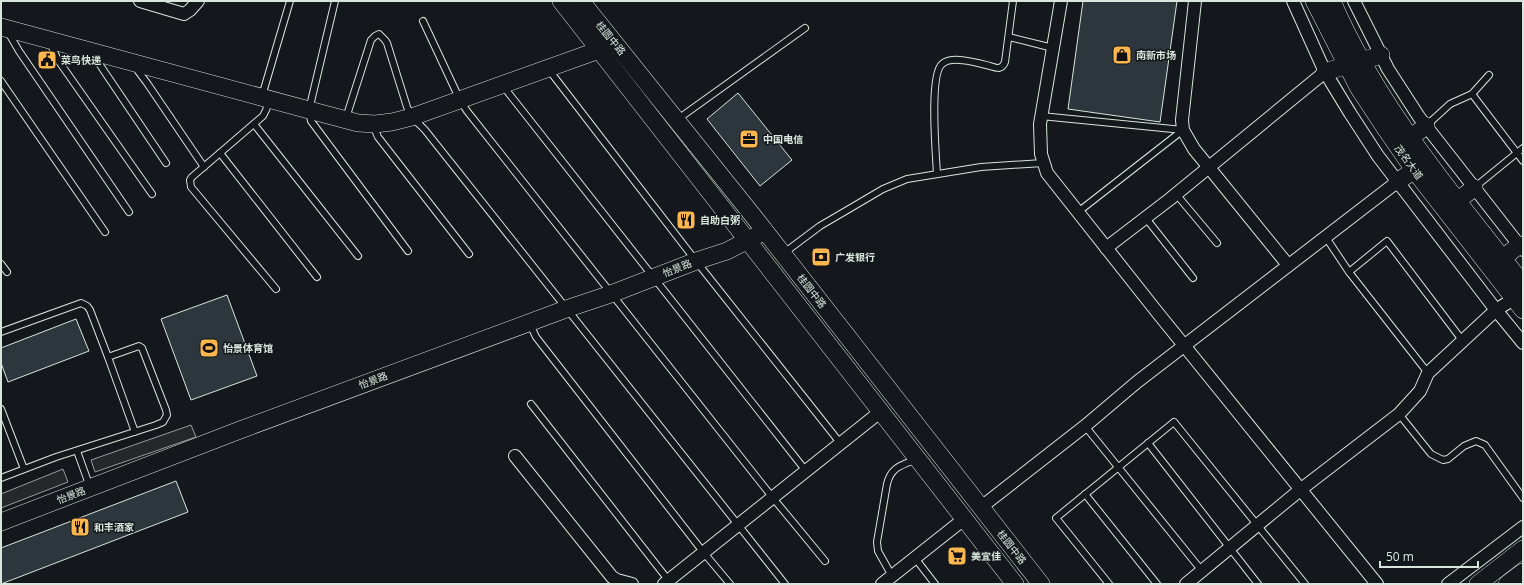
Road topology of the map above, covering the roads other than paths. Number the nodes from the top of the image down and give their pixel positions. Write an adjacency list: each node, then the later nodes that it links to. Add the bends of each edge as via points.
1 (140, 1): 2 (street, via 184,14)
2 (198, 1)
3 (290, 1): 30 (lane)
4 (335, 1): 32 (lane)
5 (561, 1): 19 (main road, 桂圆中路)
6 (581, 1): 36 (main road, 桂圆中路)
7 (1013, 1): 16 (lane)
8 (1061, 1): 18 (street)
9 (1195, 1): 40 (street)
10 (1293, 1): 25 (street)
11 (1354, 1): 21 (street)
12 (1327, 3): 22 (main road, 茂名大道)
13 (423, 20): 31 (lane)
14 (3, 28): 17 (main road); 57 (lane)
15 (805, 28): 36 (lane)
16 (1009, 37): 18 (lane); 51 (lane, via 1005,62 1000,68 961,60 948,61 941,65 936,77 934,118)
17 (48, 40): 20 (main road); 54 (lane, via 58,60)
18 (1053, 48): 33 (street)
19 (599, 50): 24 (main road); 63 (main road, 桂圆中路)
20 (96, 53): 23 (main road); 46 (lane, via 102,68)
21 (1381, 55): 22 (main road); 39 (street)
22 (1354, 63): 25 (main road); 41 (main road, 茂名大道, via 1386,102); 48 (main road, 茂名大道, via 1358,87 1387,131)
23 (137, 64): 30 (main road); 49 (lane, via 138,70)
24 (548, 68): 28 (main road); 71 (lane)
25 (1325, 72): 50 (street); 52 (street)
26 (1489, 75): 29 (lane)
27 (1, 81): 61 (lane)
28 (502, 84): 31 (main road); 78 (lane)
29 (1472, 94): 39 (lane, via 1450,104); 44 (lane)
30 (265, 98): 32 (main road); 37 (lane, via 266,110)
31 (460, 100): 34 (main road); 82 (lane)
32 (308, 110): 35 (main road); 67 (lane, via 316,130)
33 (1041, 116): 40 (lane); 47 (street)
34 (412, 117): 35 (lane, via 387,43 379,34 371,40); 38 (main road); 84 (lane, via 425,130)
35 (346, 119): 38 (main road)
36 (677, 120): 60 (main road, 桂圆中路)
37 (254, 124): 43 (lane); 70 (lane)
38 (372, 124): 68 (lane, via 378,137)
39 (1426, 126): 41 (main road); 53 (street)
40 (1183, 130): 50 (street, via 1190,144); 58 (lane)
41 (1410, 138): 48 (main road, 茂名大道)
42 (1523, 148): 44 (lane)
43 (220, 153): 49 (lane); 77 (lane)
44 (1516, 153): 45 (lane); 53 (lane)
45 (1523, 161)
46 (166, 163)
47 (1043, 163): 51 (lane, via 981,167); 58 (street, via 1047,173)
48 (1421, 166): 52 (main road); 56 (main road, 茂名大道); 73 (main road, 茂名大道)
49 (204, 167): 81 (lane, via 190,180 191,187)
50 (1208, 167): 55 (street); 74 (street)
51 (937, 174): 69 (lane, via 907,179 883,189 820,226)
52 (1397, 182): 62 (street); 85 (street)
53 (1474, 188): 56 (main road); 65 (street)
54 (152, 194)
55 (1176, 194): 59 (street); 64 (lane)
56 (1457, 201): 73 (main road, 茂名大道)
57 (129, 212)
58 (1078, 212): 66 (street)
59 (1145, 217): 66 (street); 79 (lane)
60 (765, 231): 63 (main road, 怡景路); 69 (main road, 桂圆中路)
61 (105, 232)
62 (1325, 236): 74 (street); 76 (lane)
63 (747, 241): 71 (main road, 怡景路, via 727,251); 95 (main road, 桂圆中路)
64 (1217, 243)
65 (1522, 246): 73 (main road)
66 (1106, 248): 90 (street)
67 (408, 251)
68 (469, 254)
69 (783, 254): 113 (main road, 桂圆中路)
70 (358, 256)
71 (696, 261): 78 (main road, 怡景路); 100 (lane)
72 (1, 264): 75 (lane)
73 (1497, 264): 80 (main road, 茂名大道); 83 (main road, 茂名大道)
74 (1288, 265): 90 (street)
75 (7, 272)
76 (1349, 272): 88 (lane, via 1387,242); 92 (lane)
77 (317, 277)
78 (653, 278): 82 (main road, 怡景路); 106 (lane)
79 (1193, 278)
80 (1523, 284)
81 (276, 289)
82 (611, 294): 84 (main road, 怡景路); 111 (lane)
83 (1520, 301): 85 (street)
84 (566, 309): 86 (main road, 怡景路); 117 (lane)
85 (1496, 310): 88 (street); 89 (street)
86 (529, 322): 108 (main road, 怡景路); 121 (lane, via 536,337)
87 (1, 332): 91 (lane, via 81,303 90,310)
88 (1462, 340): 92 (street)
89 (1523, 342)
90 (1184, 345): 97 (street); 109 (street)
91 (108, 357): 98 (lane); 98 (lane, via 139,346 142,348 168,415 163,422)
92 (1428, 372): 96 (street, via 1420,391)
93 (531, 404): 127 (lane)
94 (1, 409): 105 (lane)
95 (880, 412): 100 (street); 103 (main road, 桂圆中路)
96 (1399, 414): 109 (street); 112 (lane, via 1437,458 1448,459 1464,446 1476,441 1486,445)
97 (1085, 426): 104 (lane); 113 (street)
98 (135, 432): 101 (lane)
99 (1148, 443): 104 (lane); 116 (lane, via 1174,422); 119 (lane)
100 (841, 444): 106 (street)
101 (77, 451): 105 (lane); 108 (lane)
102 (515, 456): 128 (street, via 612,577)
103 (917, 459): 114 (main road, 桂圆中路); 126 (lane, via 892,471 887,484 877,542 880,555)
104 (1118, 467): 110 (lane); 124 (lane)
105 (24, 469): 107 (lane)
106 (806, 471): 111 (street)
107 (1, 478)
108 (90, 488): 115 (main road, 怡景路)
109 (1300, 490): 116 (street); 140 (street)
110 (1085, 494): 135 (lane, via 1056,518); 136 (lane)
111 (773, 498): 117 (street); 123 (lane)
112 (1523, 498)
113 (980, 508): 114 (main road); 134 (main road, 桂圆中路)
114 (964, 519): 122 (street); 133 (main road, 桂圆中路)
115 (1, 522)
116 (1258, 525): 119 (street); 139 (lane)
117 (738, 526): 121 (street); 130 (lane)
118 (1523, 527): 141 (street)
119 (1229, 548): 124 (street); 138 (lane)
120 (1523, 549): 142 (main road)
121 (704, 553): 127 (street); 129 (lane)
122 (915, 558): 126 (street); 132 (lane)
123 (825, 561)
124 (1202, 571): 137 (street)
125 (1523, 572): 143 (main road)
126 (892, 576): 131 (street)
127 (666, 583)
128 (632, 584)
129 (730, 584)
130 (784, 584)
131 (882, 584)
132 (935, 584)
133 (1015, 584)
134 (1041, 584)
135 (1109, 584)
136 (1157, 584)
137 (1186, 584)
138 (1258, 584)
139 (1305, 584)
140 (1377, 584)
141 (1448, 584)
142 (1478, 584)
143 (1507, 584)

